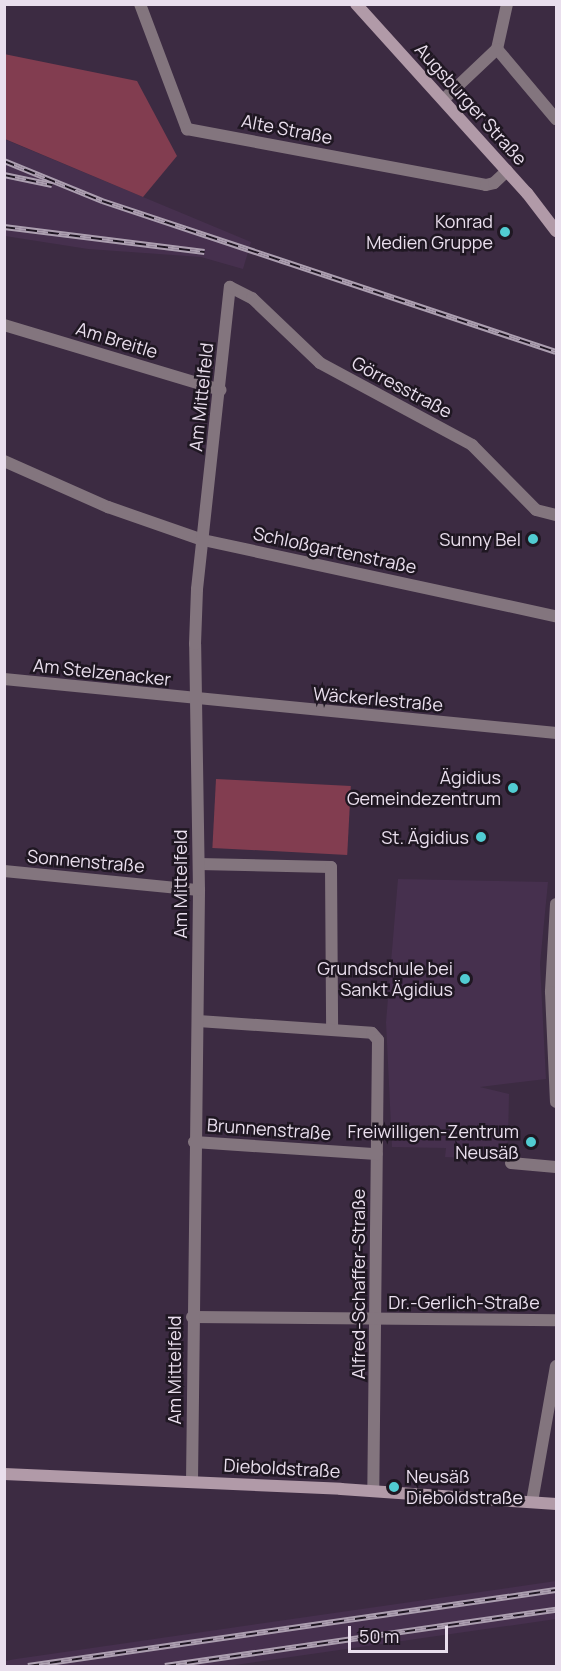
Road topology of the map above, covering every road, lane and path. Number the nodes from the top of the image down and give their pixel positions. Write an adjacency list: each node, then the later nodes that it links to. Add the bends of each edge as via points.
1 (140, 4): 7 (street, Alte Straße, via 187,129 486,185)
2 (356, 4): 5 (street, Augsburger Straße)
3 (507, 4): 4 (street)
4 (497, 49): 5 (street); 6 (street)
5 (443, 100): 7 (street, Augsburger Straße)
6 (556, 119)
7 (507, 171): 8 (street, Augsburger Straße)
8 (556, 231)
9 (230, 287): 11 (street, Am Mittelfeld); 13 (street, Görresstraße, via 252,298 321,363 472,445 536,510)
10 (4, 325): 11 (street, Am Breitle)
11 (220, 390): 14 (street, Am Mittelfeld)
12 (4, 461): 14 (street, Schloßgartenstraße, via 108,507)
13 (556, 515)
14 (203, 540): 15 (street, Schloßgartenstraße); 17 (street, Am Mittelfeld, via 197,589)
15 (556, 616)
16 (4, 679): 17 (street, Am Stelzenacker)
17 (195, 700): 18 (street, Wäckerlestraße); 19 (street, Am Mittelfeld)
18 (556, 733)
19 (199, 864): 21 (street, Am Mittelfeld); 24 (street, via 331,867)
20 (4, 871): 21 (street, Sonnenstraße)
21 (199, 890): 23 (street, Am Mittelfeld)
22 (556, 904): 25 (street, via 550,992)
23 (198, 1021): 24 (street); 26 (street, Am Mittelfeld)
24 (332, 1029): 27 (street, Alfred-Schaffer-Straße, via 372,1033 378,1040)
25 (556, 1102)
26 (194, 1142): 27 (street, Brunnenstraße); 30 (street, Am Mittelfeld)
27 (377, 1154): 31 (street, Alfred-Schaffer-Straße)
28 (512, 1163): 29 (street)
29 (556, 1167)
30 (192, 1317): 31 (street, Dr.-Gerlich-Straße); 35 (street, Am Mittelfeld)
31 (375, 1319): 32 (street, Dr.-Gerlich-Straße); 36 (street, Alfred-Schaffer-Straße)
32 (556, 1320)
33 (556, 1366): 37 (street)
34 (4, 1474): 35 (street, Dieboldstraße)
35 (192, 1482): 36 (street, Dieboldstraße)
36 (373, 1491): 37 (street, Dieboldstraße)
37 (532, 1502): 38 (street, Dieboldstraße)
38 (556, 1504)

